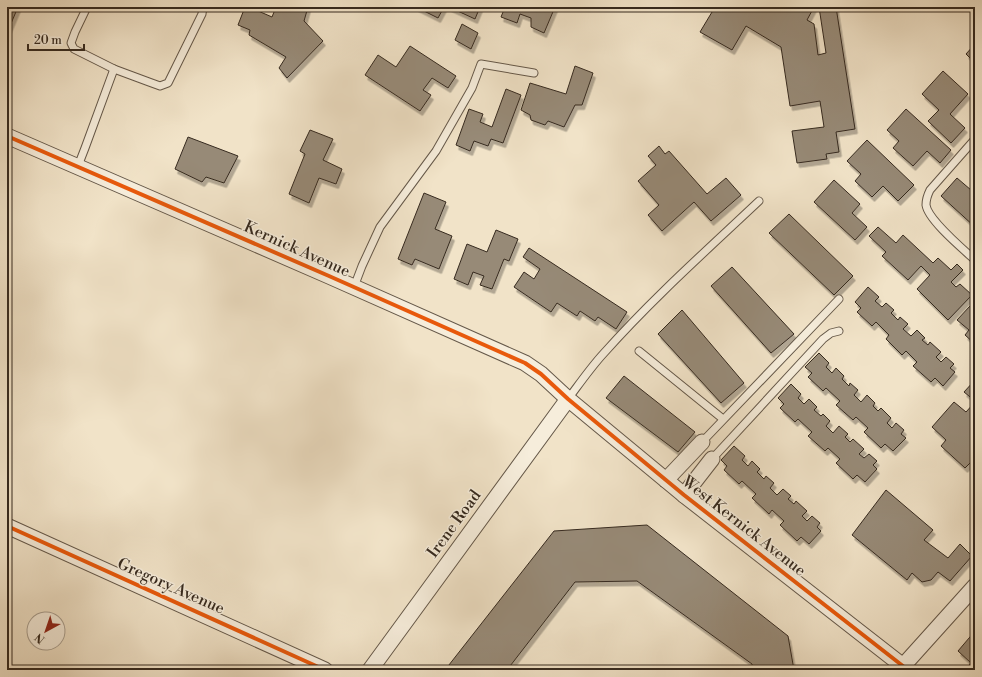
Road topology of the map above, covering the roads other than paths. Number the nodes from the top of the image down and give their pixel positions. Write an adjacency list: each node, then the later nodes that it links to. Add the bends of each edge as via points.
1 (87, 7): 3 (lane, via 71,43 74,49)
2 (203, 7): 3 (lane, via 202,14 168,83 160,86)
3 (114, 69): 7 (lane)
4 (534, 73): 10 (lane, via 482,64 472,88 436,151 380,227)
5 (7, 136): 7 (street, Kernick Avenue)
6 (975, 139): 9 (lane, via 930,190 926,205 936,223)
7 (78, 166): 10 (street, Kernick Avenue)
8 (759, 201): 14 (lane, via 633,322 603,353)
9 (975, 260)
10 (354, 287): 14 (street, Kernick Avenue, via 525,363)
11 (839, 299): 15 (lane)
12 (839, 331): 17 (lane, via 823,339)
13 (639, 351): 15 (lane)
14 (568, 398): 18 (street, West Kernick Avenue); 24 (street, Irene Road)
15 (723, 419): 16 (lane)
16 (702, 442): 18 (street)
17 (712, 458): 19 (street)
18 (666, 480): 19 (street, West Kernick Avenue)
19 (684, 495): 22 (street, West Kernick Avenue)
20 (7, 526): 23 (street, Gregory Avenue)
21 (975, 586): 22 (street)
22 (906, 668)
23 (325, 670)
24 (370, 670)

